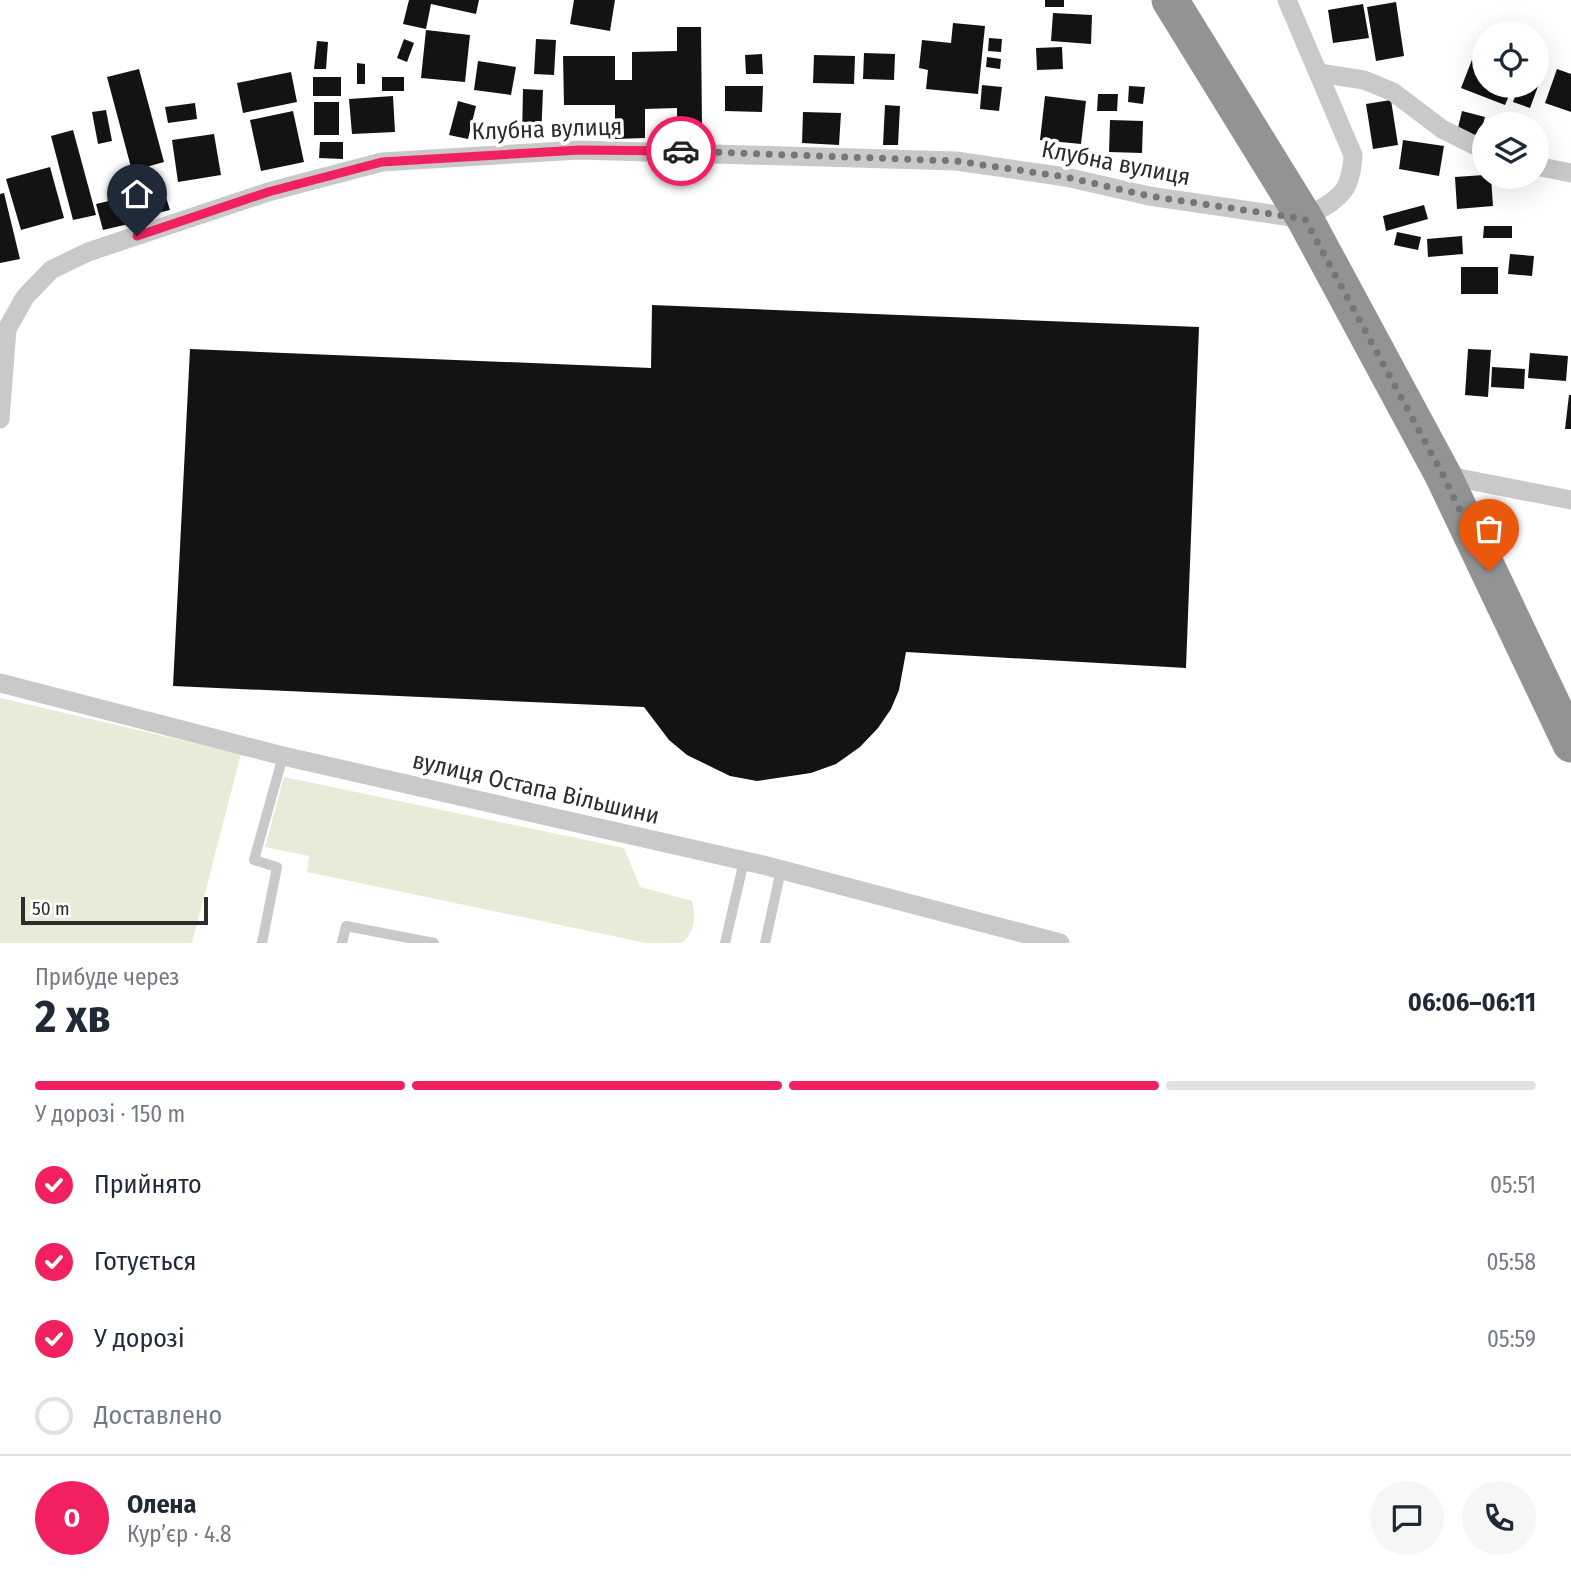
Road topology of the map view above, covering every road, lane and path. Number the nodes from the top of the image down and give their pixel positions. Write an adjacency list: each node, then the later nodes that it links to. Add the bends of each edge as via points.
1 (1170, 0): 7 (highway)
2 (1287, 0): 3 (street)
3 (1319, 73): 4 (street, via 1364,80 1393,92 1442,129); 7 (street, via 1353,155 1352,181 1338,198)
4 (1472, 144)
5 (1549, 169): 6 (street)
6 (1571, 173)
7 (1305, 219): 8 (street, Клубна вулиця, via 956,161 579,150 382,162 268,192 88,252 51,270 25,297 7,329); 10 (highway)
8 (1, 391): 9 (street, Клубна вулиця)
9 (0, 419)
10 (1443, 475): 11 (street); 13 (highway)
11 (1571, 500)
12 (0, 683): 14 (street, вулиця Остапа Вільшини)
13 (1571, 744)
14 (283, 756): 15 (street, вулиця Остапа Вільшини); 17 (lane, via 254,860 277,867)
15 (744, 861): 16 (street, вулиця Остапа Вільшини); 20 (lane)
16 (781, 870): 21 (lane); 22 (street, вулиця Остапа Вільшини)
17 (262, 943)
18 (342, 943): 19 (lane, via 346,926)
19 (434, 943)
20 (725, 943)
21 (765, 943)
22 (1060, 943)

